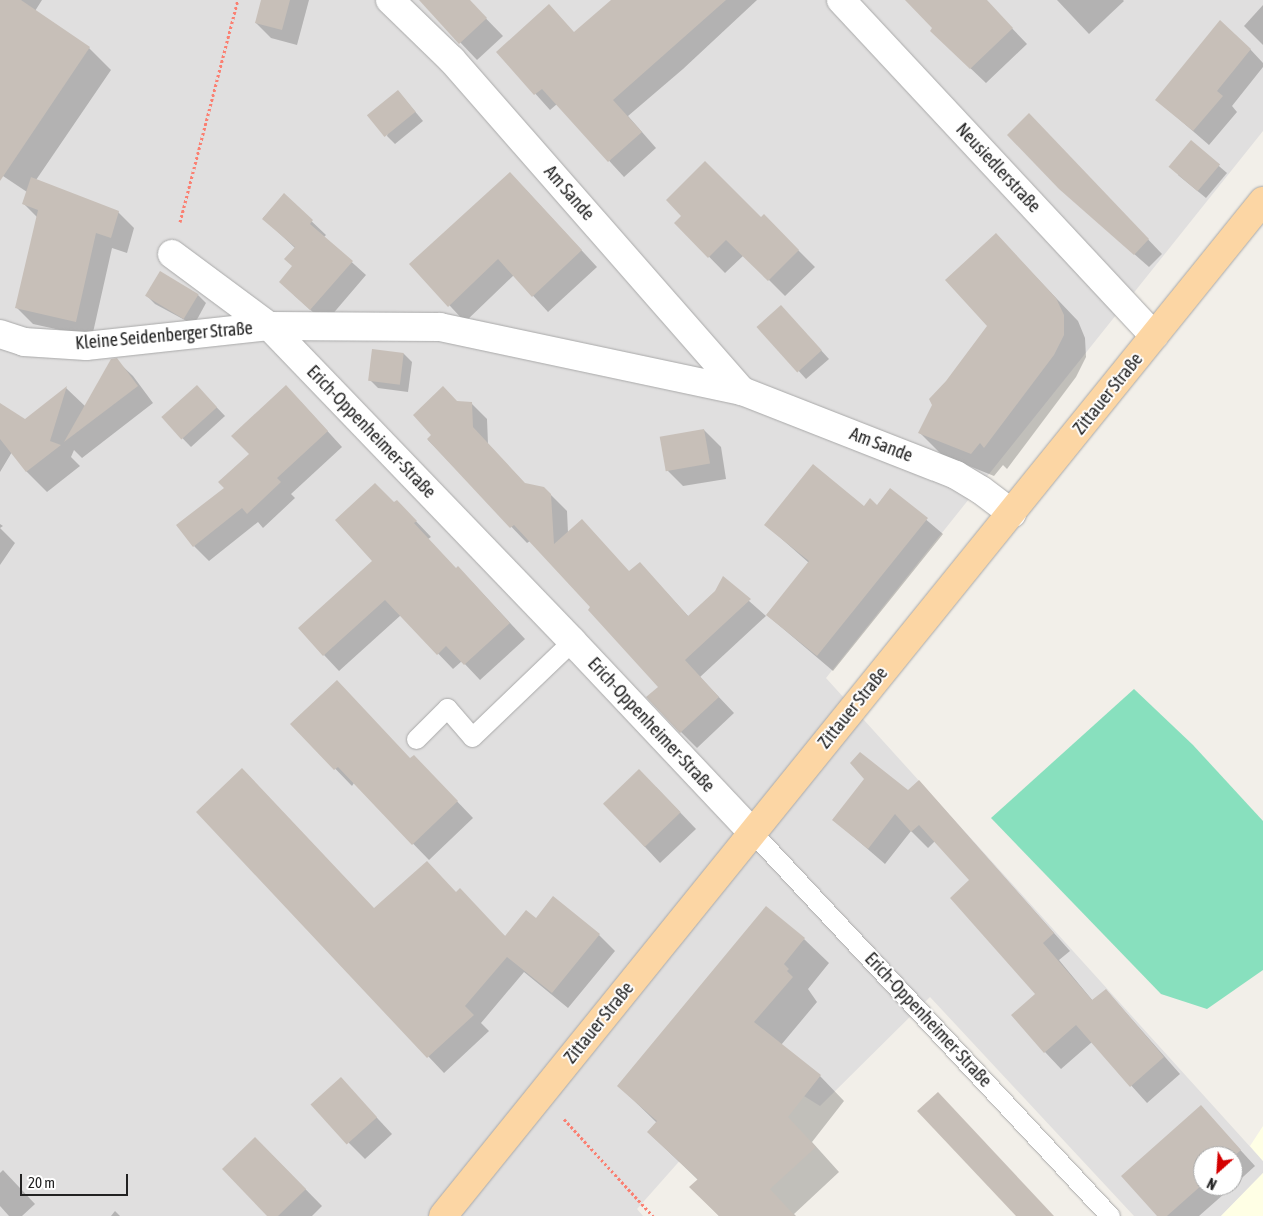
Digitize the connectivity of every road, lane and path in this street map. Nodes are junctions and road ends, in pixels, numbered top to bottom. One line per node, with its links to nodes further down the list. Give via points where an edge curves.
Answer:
1 (238, 0): 5 (path)
2 (390, 0): 9 (street, Am Sande, via 452,60)
3 (841, 0): 8 (street, Neusiedlerstraße)
4 (1263, 201): 8 (main road, Zittauer Straße)
5 (172, 254): 6 (street, Erich-Oppenheimer-Straße)
6 (268, 326): 7 (street, Kleine Seidenberger Straße, via 86,346 24,342); 9 (street, Am Sande, via 440,327); 11 (street, Erich-Oppenheimer-Straße)
7 (0, 334)
8 (1154, 336): 10 (main road, Zittauer Straße)
9 (742, 391): 10 (street, Am Sande, via 956,475 982,490)
10 (1012, 514): 13 (main road, Zittauer Straße)
11 (572, 641): 12 (lane, via 472,737 447,708); 13 (street, Erich-Oppenheimer-Straße)
12 (416, 739)
13 (752, 832): 14 (main road, Zittauer Straße); 17 (lane, Erich-Oppenheimer-Straße)
14 (541, 1095): 15 (main road, Zittauer Straße); 16 (path)
15 (443, 1216)
16 (653, 1216)
17 (1110, 1216)

